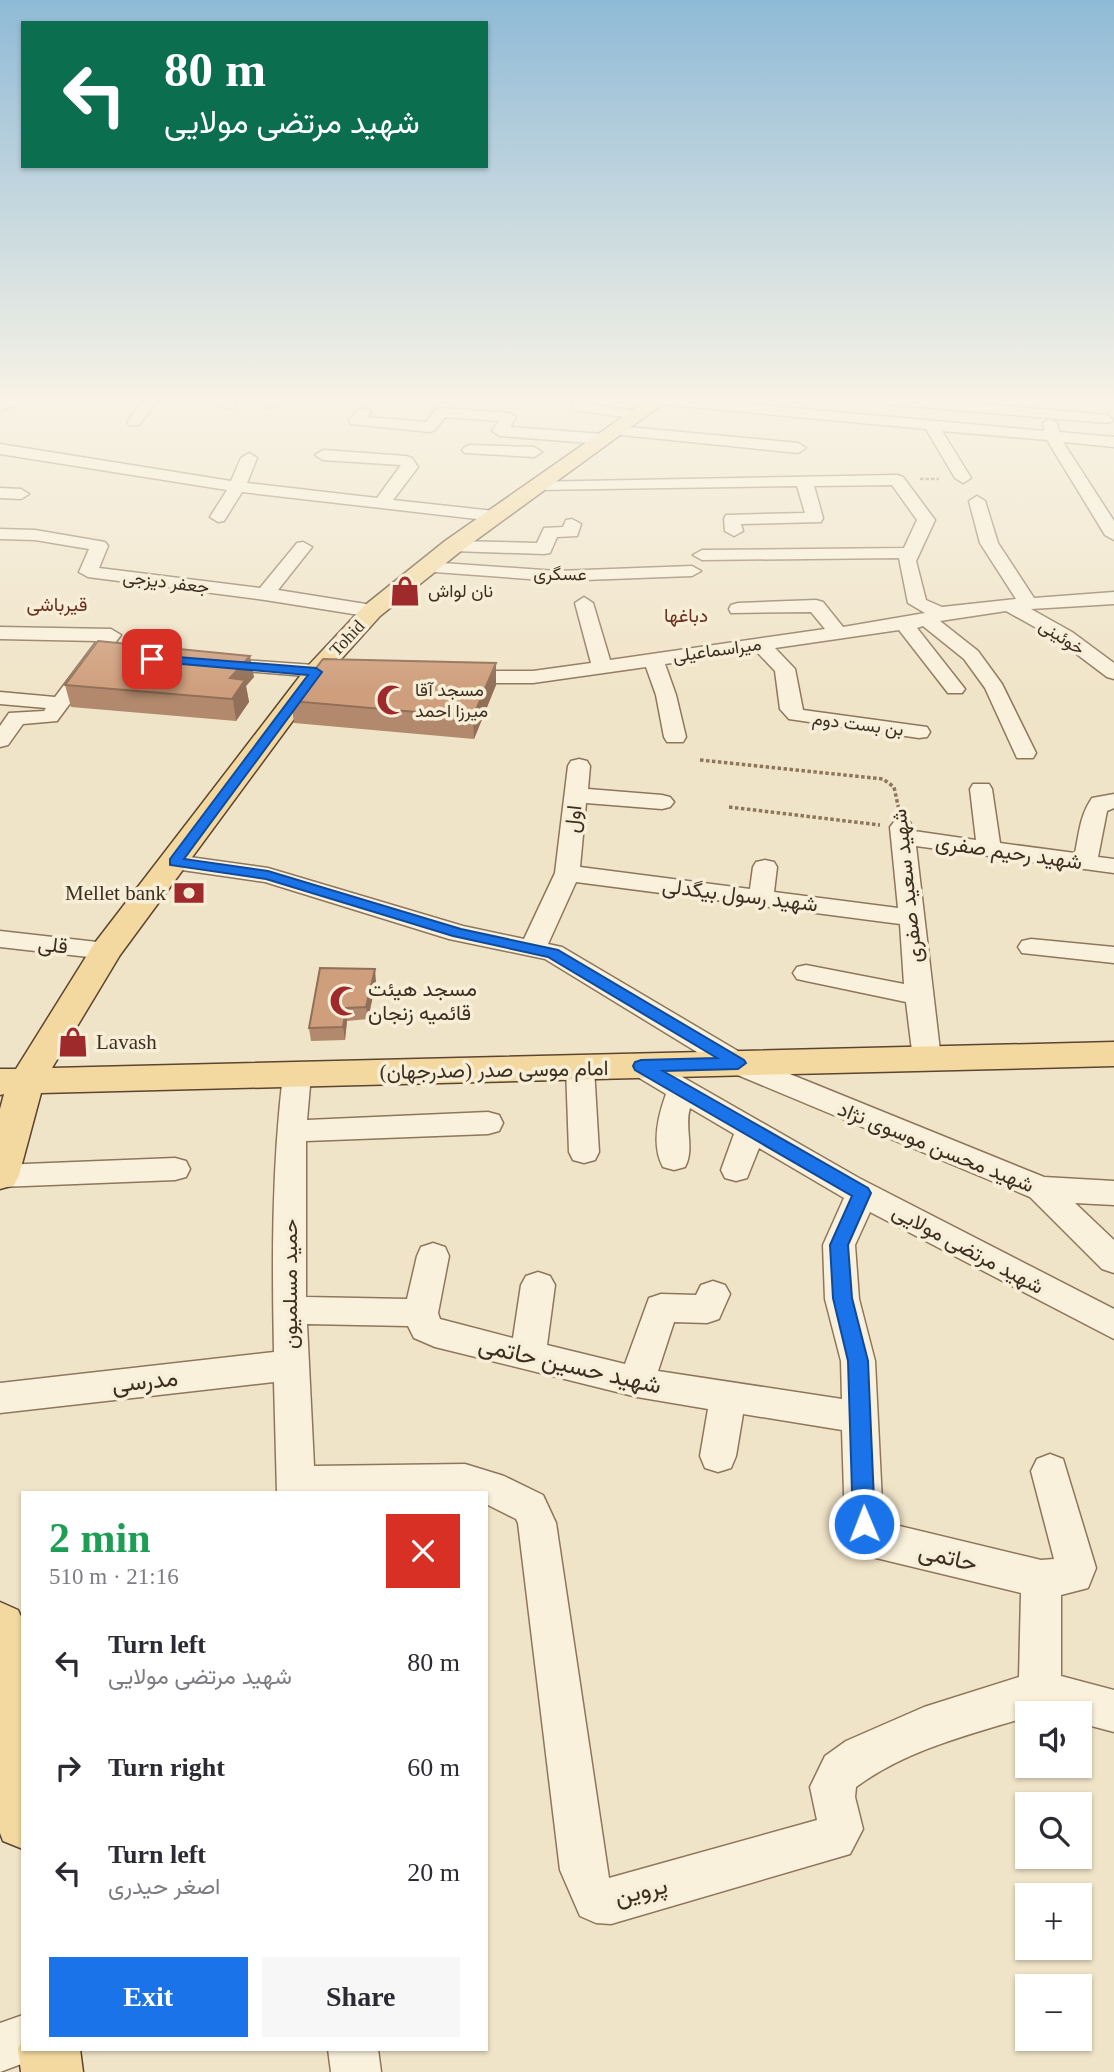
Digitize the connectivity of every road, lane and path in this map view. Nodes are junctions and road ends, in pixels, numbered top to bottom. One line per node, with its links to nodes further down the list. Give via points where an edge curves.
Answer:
1 (231, 497): 11 (street)
2 (325, 497): 9 (street)
3 (387, 497): 9 (street)
4 (519, 497): 10 (main road, Tohid)
5 (809, 497): 13 (street, via 815,518 732,519)
6 (909, 497): 18 (street, via 926,520)
7 (1091, 497): 15 (street)
8 (977, 501): 27 (street, via 989,543)
9 (382, 503): 10 (street)
10 (494, 516): 16 (main road, Tohid)
11 (218, 517)
12 (572, 524): 16 (street, via 571,532 550,532 544,549)
13 (734, 531)
14 (0, 534): 23 (street, جعفر دیزجی, via 99,546 88,572)
15 (1114, 535)
16 (453, 546): 21 (main road, Tohid)
17 (303, 547): 24 (street)
18 (913, 553): 19 (street); 30 (street, via 907,561 917,603)
19 (702, 555)
20 (173, 562): 23 (street)
21 (427, 567): 22 (street, عسگری, via 557,576); 29 (main road, Tohid)
22 (692, 571)
23 (156, 580): 24 (street, جعفر دیزجی)
24 (265, 594): 29 (street, جعفر دیزجی)
25 (584, 603): 39 (street)
26 (1109, 603): 27 (street, میراسماعیلی)
27 (1018, 604): 30 (street, میراسماعیلی); 42 (street, خوئینی)
28 (738, 609): 32 (street, via 816,606)
29 (372, 611): 40 (main road, Tohid)
30 (934, 617): 31 (street, میراسماعیلی); 50 (street, via 995,688)
31 (904, 624): 32 (street, میراسماعیلی); 44 (street)
32 (837, 632): 34 (street, میراسماعیلی)
33 (0, 633): 35 (street, via 111,635)
34 (760, 644): 37 (street, میراسماعیلی); 47 (street, بن بست دوم, via 785,669 796,715)
35 (97, 654): 36 (street); 46 (street)
36 (125, 656)
37 (653, 659): 39 (street, میراسماعیلی); 48 (street)
38 (193, 662): 40 (street)
39 (602, 667): 43 (street, میراسماعیلی, via 533,677)
40 (316, 672): 41 (street); 60 (main road, Tohid)
41 (356, 673)
42 (1114, 673)
43 (447, 676)
44 (955, 689)
45 (0, 698): 46 (street)
46 (61, 703): 49 (street, via 50,717 17,718)
47 (919, 732)
48 (675, 737)
49 (0, 740)
50 (1025, 754)
51 (700, 760): 58 (path, شهید سعید صفری, via 892,782)
52 (579, 766): 54 (street, اول)
53 (981, 789): 59 (street)
54 (576, 795): 56 (street); 64 (street, اول)
55 (1114, 800): 61 (street, via 1100,803 1095,811)
56 (662, 802)
57 (729, 807): 58 (path)
58 (903, 832): 59 (street, شهید رحیم صفری); 66 (street, شهید سعید صفری)
59 (989, 849): 61 (street, شهید رحیم صفری)
60 (175, 862): 69 (street, شهید محسن موسوی نژاد, via 268,876 458,933); 70 (main road, Tohid)
61 (1085, 862): 62 (street, شهید رحیم صفری)
62 (1114, 866)
63 (765, 867): 65 (street)
64 (567, 873): 65 (street, شهید رسول بیگدلی); 69 (street, اول)
65 (761, 898): 66 (street, شهید رسول بیگدلی)
66 (912, 918): 73 (street, شهید سعید صفری)
67 (0, 939): 70 (street, قلی)
68 (1031, 947): 71 (street)
69 (532, 948): 76 (street, شهید محسن موسوی نژاد, via 553,953)
70 (107, 951): 80 (main road, Tohid)
71 (1114, 955)
72 (806, 973): 73 (street)
73 (917, 995): 75 (street, شهید سعید صفری)
74 (1114, 1054): 75 (main road, (صدرجهان) امام موسی صدر)
75 (927, 1059): 76 (main road, (صدرجهان) امام موسی صدر)
76 (738, 1063): 77 (main road, (صدرجهان) امام موسی صدر); 90 (street, شهید محسن موسوی نژاد)
77 (641, 1066): 78 (main road, (صدرجهان) امام موسی صدر); 81 (street, شهید مرتضی مولایی)
78 (580, 1068): 79 (main road, (صدرجهان) امام موسی صدر); 85 (street)
79 (297, 1075): 80 (main road, (صدرجهان) امام موسی صدر); 84 (street, حمید مسلمیون)
80 (13, 1082): 89 (main road, Tohid)
81 (682, 1090): 83 (street, شهید مرتضی مولایی); 86 (street, via 672,1118)
82 (488, 1123): 84 (street)
83 (751, 1130): 88 (street); 91 (street, شهید مرتضی مولایی)
84 (291, 1131): 97 (street, حمید مسلمیون)
85 (584, 1152)
86 (674, 1159)
87 (175, 1169): 89 (street)
88 (736, 1170)
89 (0, 1175)
90 (1041, 1189): 92 (street); 94 (street, شهید محسن موسوی نژاد)
91 (862, 1193): 99 (street, شهید مرتضی مولایی); 105 (street, حاتمی, via 839,1245 842,1298 858,1361)
92 (1114, 1193)
93 (433, 1256): 98 (street)
94 (1114, 1260)
95 (538, 1285): 100 (street)
96 (713, 1294): 102 (street, via 707,1309 661,1308)
97 (289, 1310): 98 (street); 101 (street, حمید مسلمیون)
98 (421, 1313): 100 (street, شهید حسین حاتمی, via 426,1328 435,1333)
99 (1114, 1325)
100 (528, 1354): 102 (street, شهید حسین حاتمی)
101 (291, 1365): 104 (street, مدرسی); 108 (street, حمید مسلمیون)
102 (638, 1382): 103 (street, شهید حسین حاتمی)
103 (728, 1396): 105 (street, شهید حسین حاتمی, via 814,1407); 106 (street)
104 (0, 1398)
105 (861, 1419): 109 (street, حاتمی, via 868,1534 876,1540)
106 (718, 1456)
107 (1050, 1471): 109 (street, via 1076,1568 1068,1578)
108 (295, 1488): 111 (street, پروین, via 465,1481 530,1507 537,1523 583,1870 596,1900 611,1901 834,1838 841,1829 832,1787 835,1777 862,1754 908,1734)
109 (1041, 1579): 111 (street)
110 (0, 1627): 113 (main road)
111 (1040, 1692): 112 (street)
112 (1114, 1711)
113 (21, 1804)
114 (21, 2041): 115 (street)
115 (0, 2048)
116 (49, 2051): 118 (main road)
117 (353, 2051): 119 (street)
118 (52, 2072)
119 (356, 2072)

